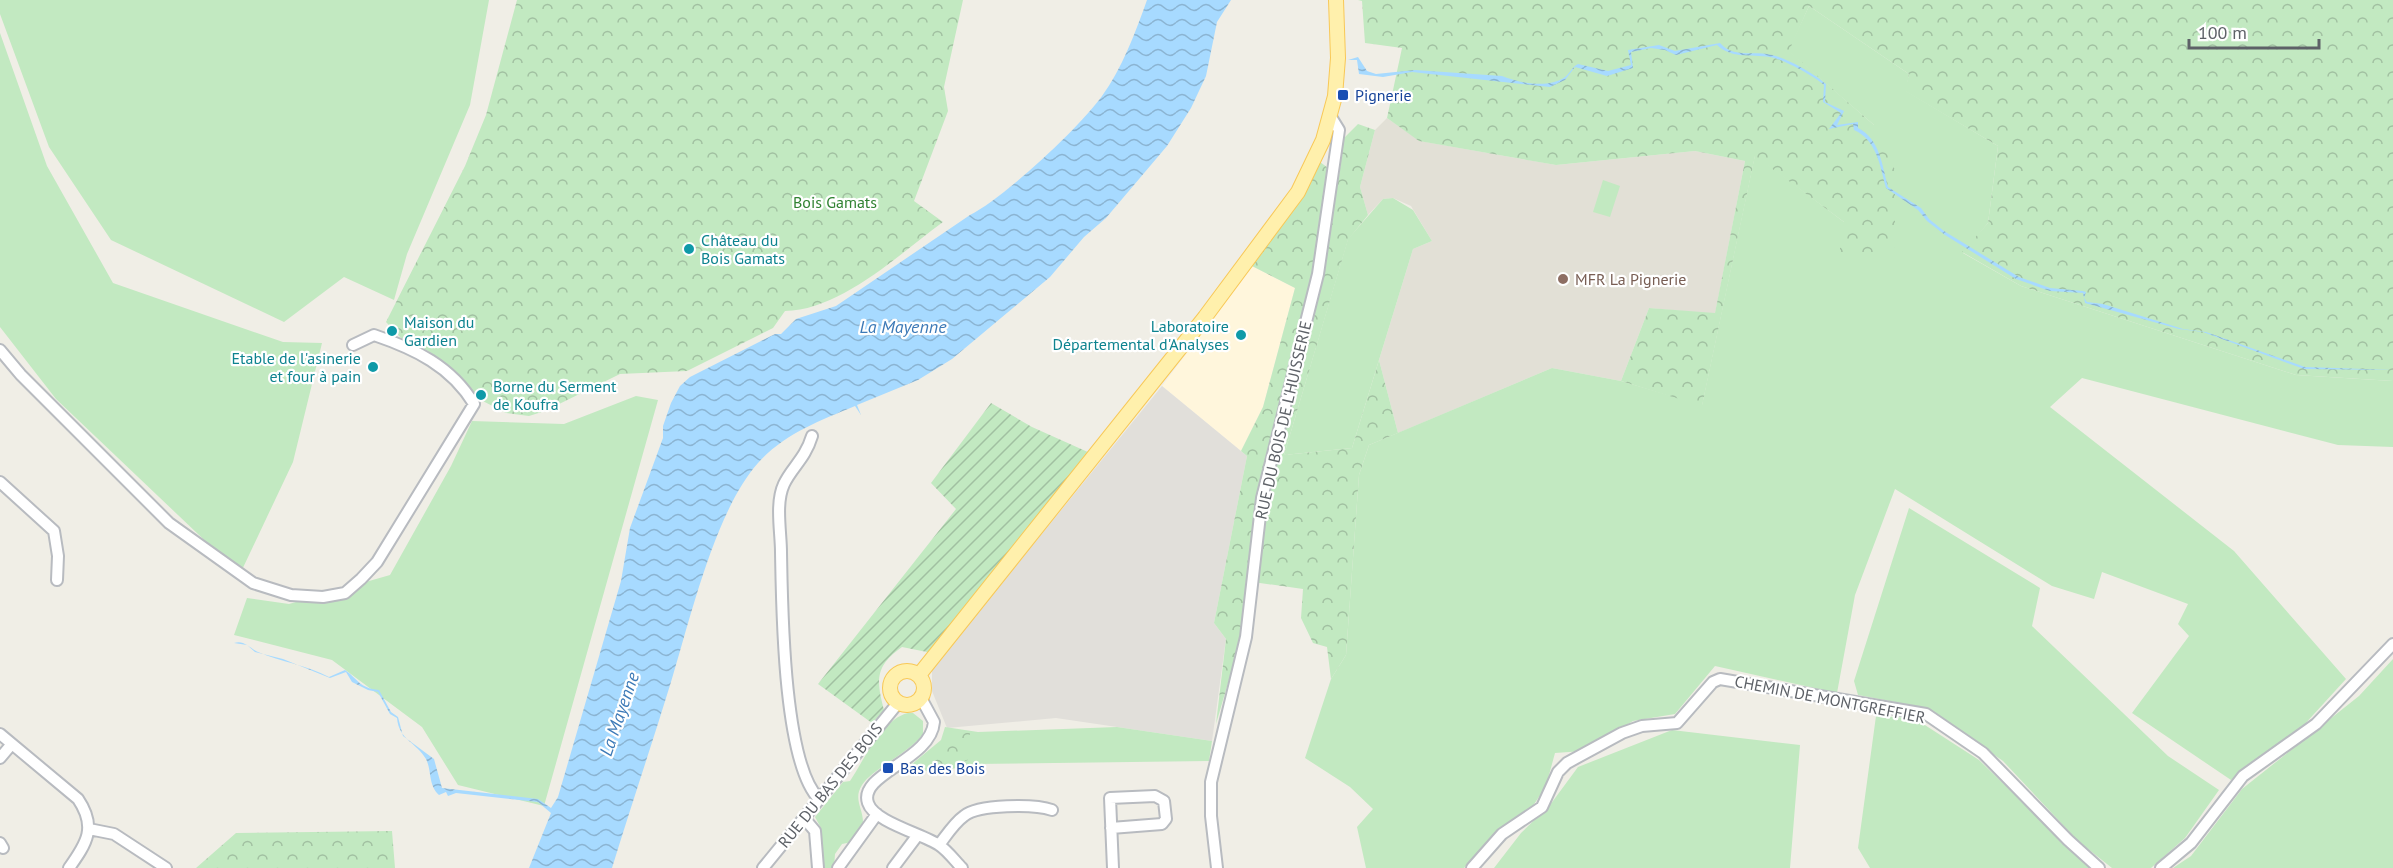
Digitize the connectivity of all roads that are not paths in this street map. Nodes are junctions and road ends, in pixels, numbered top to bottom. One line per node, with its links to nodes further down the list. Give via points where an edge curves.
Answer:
1 (1336, 0): 2 (main road, via 1337,78)
2 (1330, 117): 9 (main road, via 1311,168 1282,216); 31 (street, RUE DU BOIS DE L'HUISSERIE, via 1339,130 1318,274 1262,498 1246,637 1211,782 1210,816)
3 (353, 345): 4 (street, via 374,335 407,346 441,365 474,404 377,562 345,593 322,597 291,595 253,583 169,524)
4 (0, 350)
5 (812, 436): 15 (street, via 800,464 784,484 780,505 789,702 794,737 808,782)
6 (0, 482): 7 (street, via 54,531)
7 (57, 580)
8 (2393, 644): 34 (street, via 2316,724 2243,776 2191,843)
9 (919, 675): 10 (main road, via 924,684); 11 (main road, via 903,671 894,677 891,694)
10 (921, 698): 11 (main road, via 913,705); 17 (street, via 934,722 931,738 872,784 867,802)
11 (898, 703): 15 (street, RUE DU BAS DES BOIS)
12 (0, 734): 13 (street)
13 (11, 745): 14 (street); 20 (street, via 78,799 87,812)
14 (0, 758)
15 (819, 799): 18 (street, RUE DU BAS DES BOIS)
16 (1052, 810): 22 (street, via 1040,805 976,810 964,815)
17 (877, 814): 21 (street); 27 (street)
18 (804, 818): 25 (street, RUE DU BAS DES BOIS); 26 (street, via 815,831)
19 (1111, 828): 19 (street, via 1110,798 1155,796 1164,801 1166,819 1162,824); 30 (street)
20 (89, 829): 23 (street, via 83,848); 24 (street, via 114,834)
21 (917, 836): 22 (street); 28 (street)
22 (939, 845): 29 (street)
23 (69, 868)
24 (166, 868)
25 (763, 868)
26 (818, 868)
27 (838, 868)
28 (893, 868)
29 (962, 868)
30 (1113, 868)
31 (1217, 868)
32 (1472, 868): 33 (street, CHEMIN DE MONTGREFFIER, via 1502,834 1542,807 1558,772 1567,764 1632,729 1677,723 1720,678 1926,714 1983,753)
33 (2100, 868)
34 (2162, 868)

